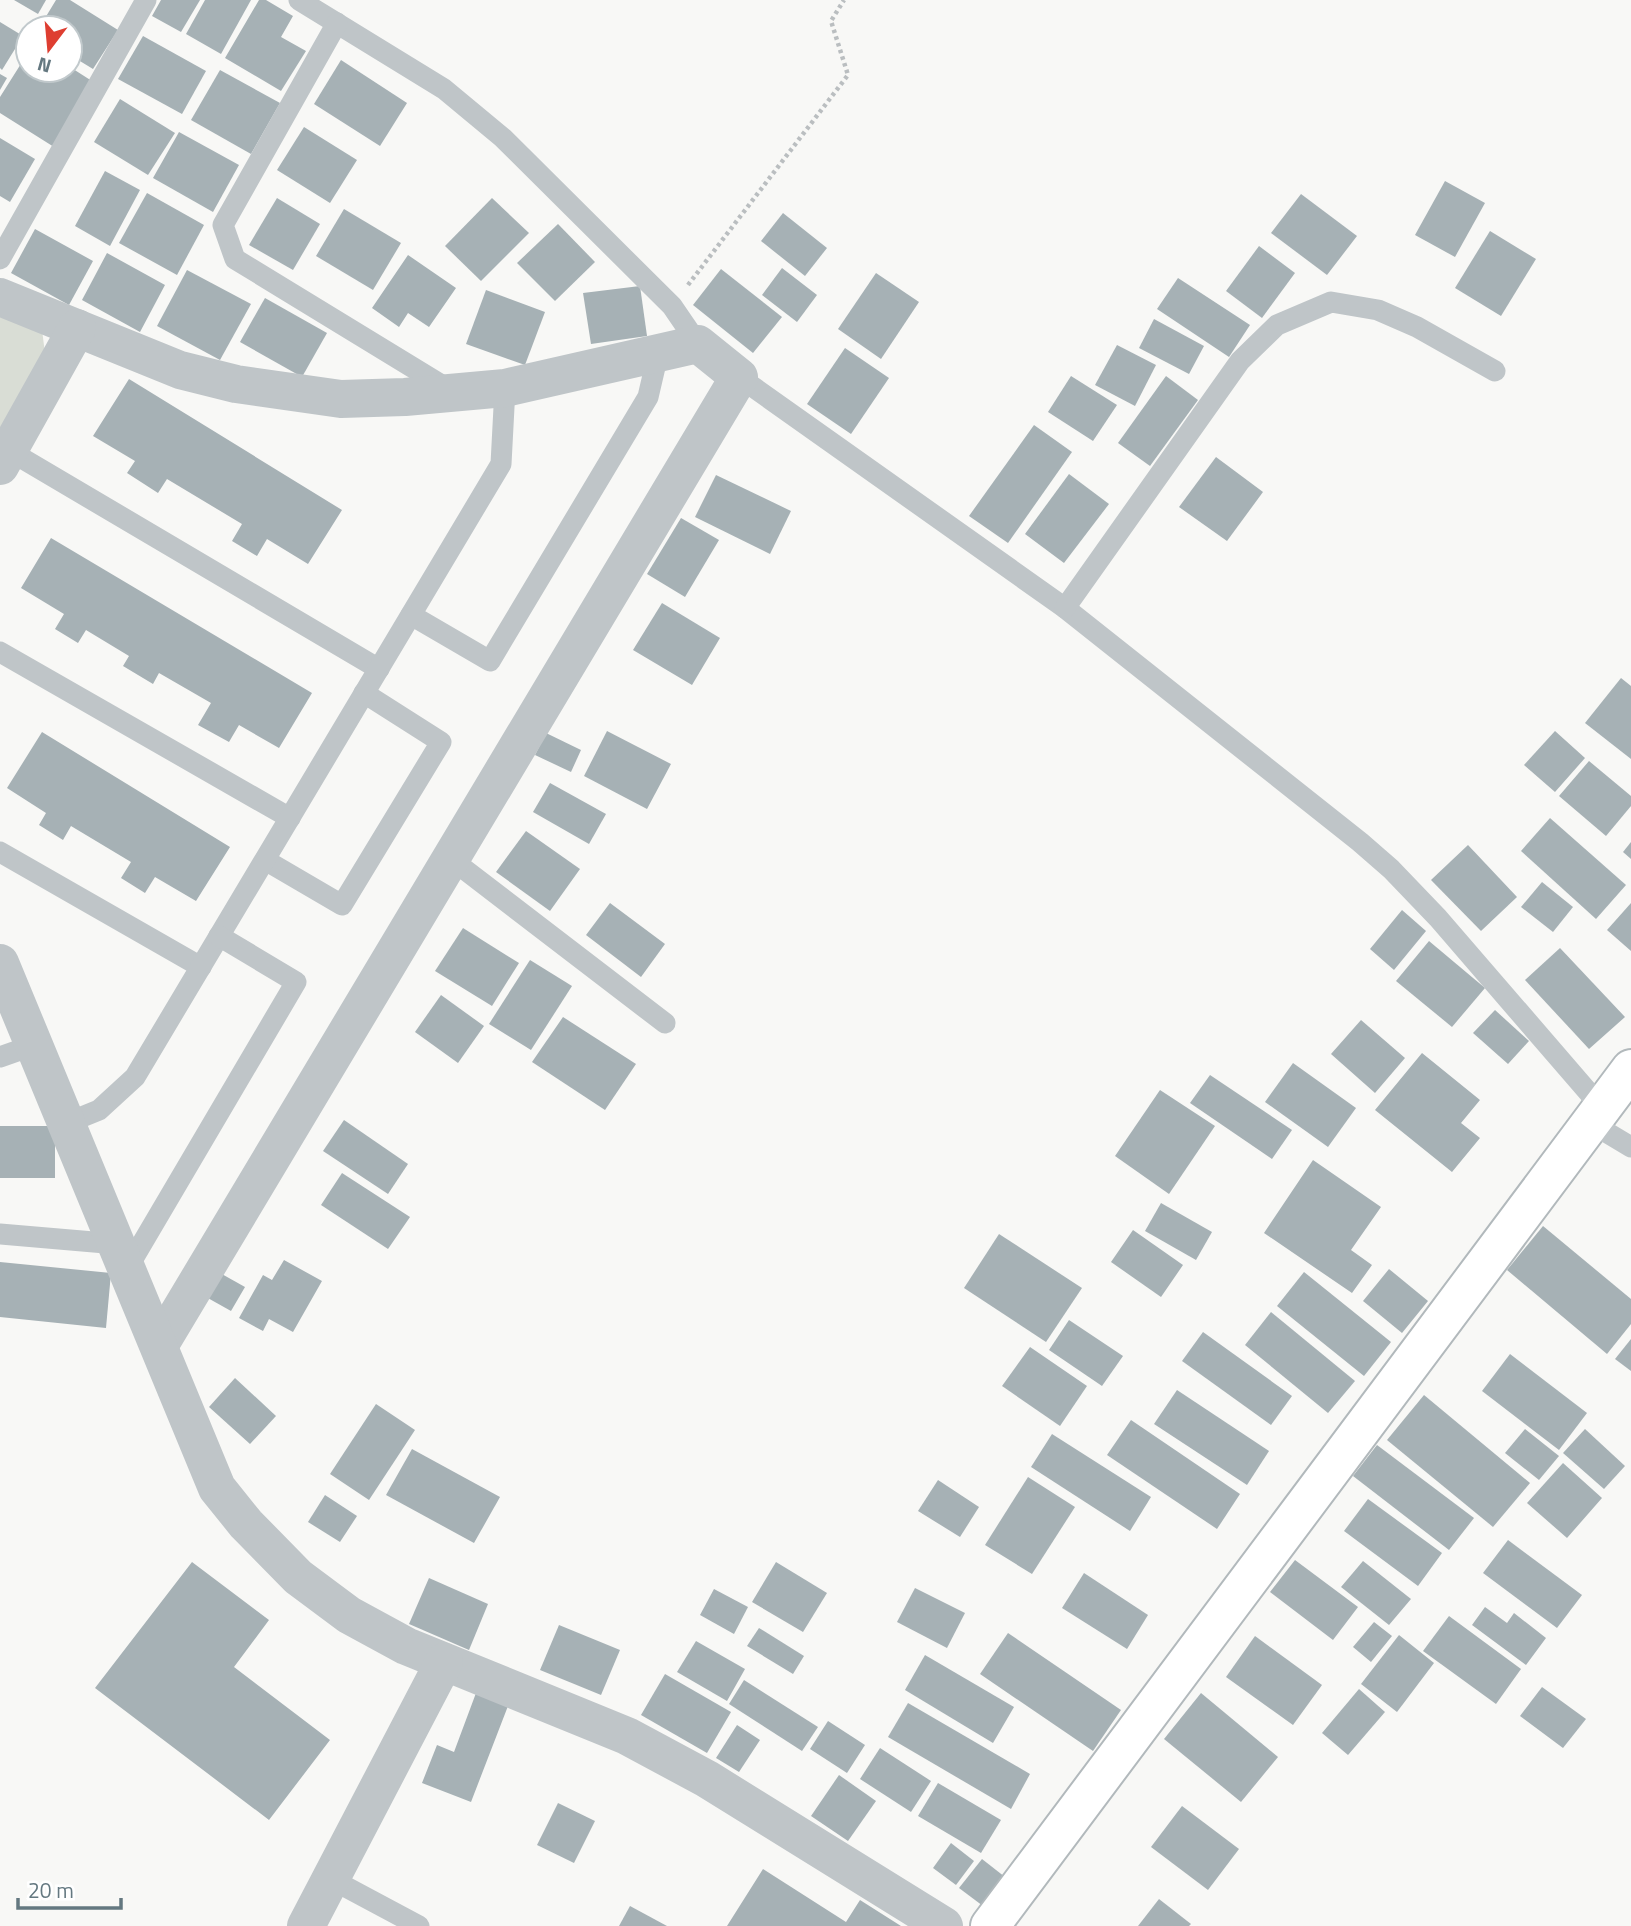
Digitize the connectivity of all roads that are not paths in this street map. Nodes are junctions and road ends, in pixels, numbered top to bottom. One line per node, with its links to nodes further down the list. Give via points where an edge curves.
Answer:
1 (146, 0): 4 (lane)
2 (299, 0): 3 (lane)
3 (337, 23): 7 (lane, via 444,89 503,138 672,306); 12 (lane, via 223,225 235,259)
4 (0, 258)
5 (0, 297): 6 (street)
6 (77, 328): 12 (street, via 180,370 236,384 341,399); 13 (street)
7 (698, 344): 8 (street); 10 (street)
8 (658, 354): 11 (street); 15 (lane, via 648,397 490,661)
9 (1495, 371): 14 (lane, via 1378,310 1331,302 1278,325 1240,361)
10 (739, 377): 14 (lane); 21 (street)
11 (505, 388): 12 (street); 15 (lane, via 501,464)
12 (453, 392)
13 (4, 458): 17 (lane)
14 (1065, 608): 29 (lane, via 1391,869 1438,918)
15 (411, 615): 17 (lane)
16 (0, 652): 19 (lane)
17 (379, 669): 18 (lane)
18 (364, 693): 19 (lane); 22 (lane, via 441,742 342,905)
19 (290, 818): 22 (lane)
20 (0, 852): 25 (lane)
21 (451, 859): 26 (lane); 34 (street)
22 (265, 860): 23 (lane)
23 (219, 936): 25 (lane); 33 (lane, via 296,982)
24 (0, 963): 27 (street)
25 (201, 967): 30 (lane, via 135,1077 99,1110)
26 (665, 1023)
27 (17, 1051): 30 (street)
28 (1631, 1069): 29 (street)
29 (1596, 1115): 31 (lane); 40 (street)
30 (67, 1123): 33 (street)
31 (1631, 1147)
32 (0, 1234): 33 (lane)
33 (122, 1257): 34 (street)
34 (159, 1346): 35 (street, via 217,1488 246,1524 298,1577 349,1615)
35 (444, 1662): 36 (street); 39 (street, via 638,1742 707,1779)
36 (331, 1879): 37 (street); 38 (lane)
37 (306, 1926)
38 (419, 1926)
39 (944, 1926)
40 (990, 1926)

